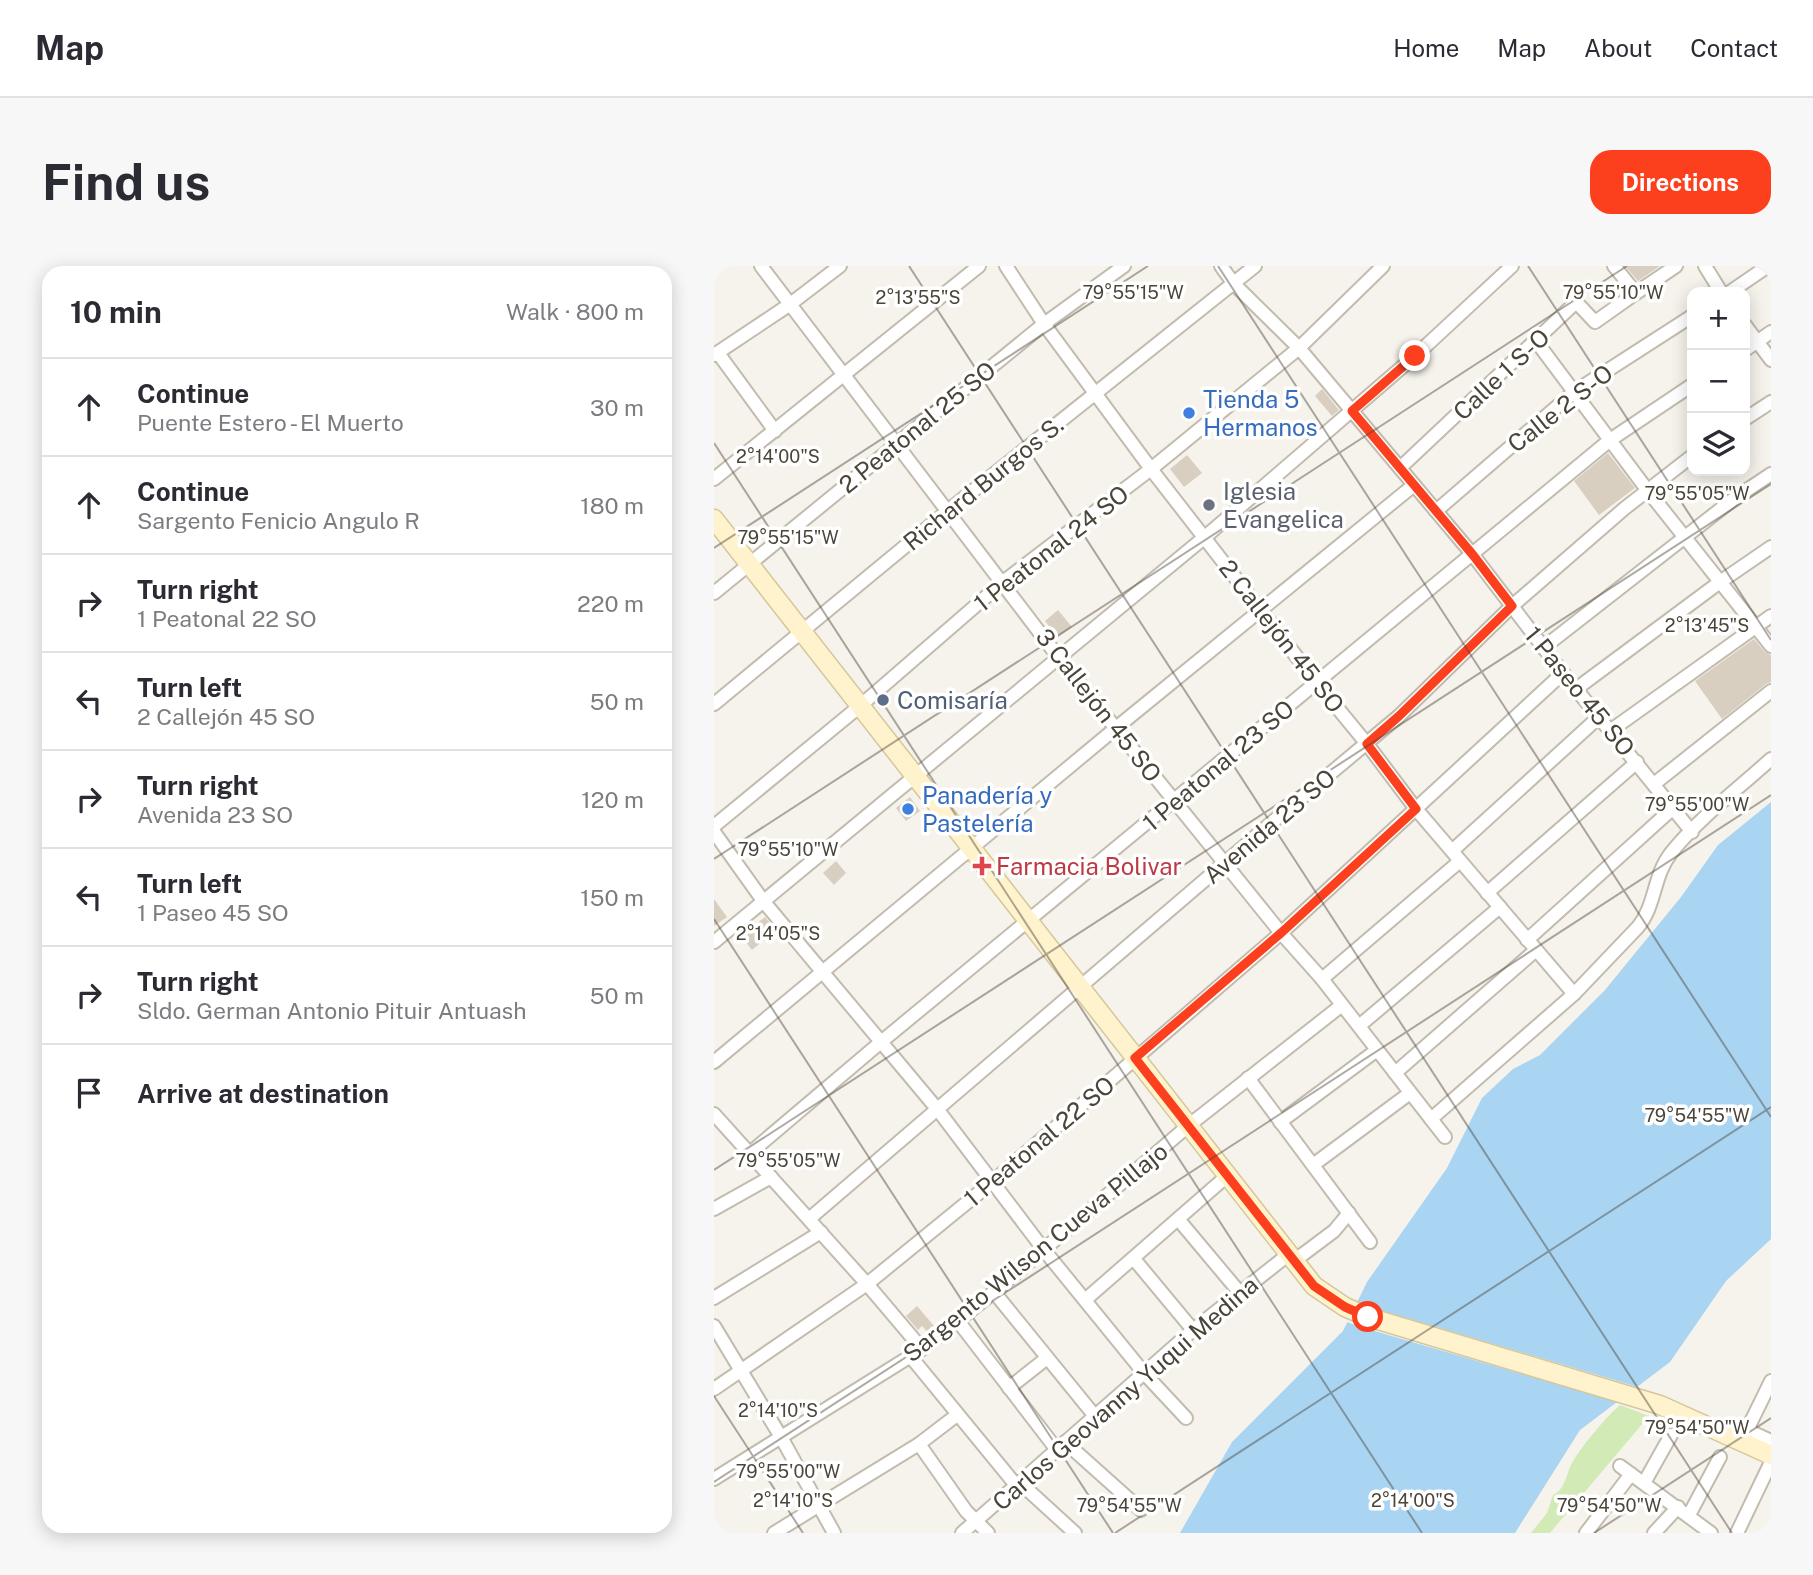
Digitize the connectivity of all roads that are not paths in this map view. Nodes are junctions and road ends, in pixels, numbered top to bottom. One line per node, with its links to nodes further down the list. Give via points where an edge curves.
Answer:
1 (761, 266): 18 (street, 3 Callejón 45 SO)
2 (841, 266): 18 (street)
3 (979, 266): 29 (street)
4 (1006, 266): 20 (street, 2 Callejón 45 SO)
5 (1124, 266): 20 (street, 2 Peatonal 25 SO)
6 (1221, 266): 14 (street, 1 Paseo 45 SO)
7 (1255, 266): 14 (street, Richard Burgos S.)
8 (1383, 266): 26 (street, 1 Peatonal 24 SO)
9 (1512, 266): 34 (street)
10 (1614, 266): 17 (street)
11 (1676, 266): 17 (street)
12 (1705, 266): 15 (street)
13 (1768, 266): 16 (street)
14 (1234, 284): 26 (street, 1 Paseo 45 SO); 31 (street, Richard Burgos S.)
15 (1718, 287)
16 (1737, 287)
17 (1636, 293): 23 (street, Calle 1 S-O, via 1595,322 1575,304)
18 (789, 305): 27 (street); 29 (street, 3 Callejón 45 SO)
19 (1687, 319): 32 (street, Calle 2 S-O)
20 (1044, 324): 31 (street, 2 Callejón 45 SO); 38 (street, 2 Peatonal 25 SO)
21 (1771, 332): 24 (street)
22 (1750, 333): 24 (street)
23 (1536, 341): 32 (street); 40 (street, Calle 1 S-O)
24 (1756, 342): 25 (street); 28 (street)
25 (1750, 346)
26 (1299, 348): 34 (street, 1 Paseo 45 SO); 41 (street, 1 Peatonal 24 SO)
27 (716, 354): 36 (street)
28 (1771, 360)
29 (845, 374): 36 (street); 38 (street, 3 Callejón 45 SO)
30 (1687, 388): 37 (street, 1 Peatonal 23 SO)
31 (1095, 392): 41 (street, 2 Callejón 45 SO); 46 (street, Richard Burgos S.)
32 (1574, 392): 37 (street); 47 (street, Calle 2 S-O)
33 (1771, 402): 35 (street)
34 (1352, 411): 40 (street, 1 Paseo 45 SO); 49 (street)
35 (1750, 416)
36 (775, 431): 43 (street)
37 (1610, 440): 45 (street); 52 (street, 1 Peatonal 23 SO)
38 (898, 444): 46 (street, 3 Callejón 45 SO); 53 (street, 2 Peatonal 25 SO)
39 (1687, 460): 45 (street, Avenida 23 SO)
40 (1400, 468): 44 (street, 1 Paseo 45 SO)
41 (1151, 469): 49 (street, 2 Callejón 45 SO); 54 (street, 1 Peatonal 24 SO)
42 (1771, 474): 50 (street)
43 (714, 479)
44 (1414, 485): 47 (street, 1 Paseo 45 SO); 58 (street)
45 (1648, 491): 50 (street); 57 (street, Avenida 23 SO)
46 (949, 510): 54 (street, 3 Callejón 45 SO); 61 (street, Richard Burgos S.)
47 (1436, 511): 52 (street, 1 Paseo 45 SO)
48 (714, 519): 53 (street)
49 (1205, 537): 58 (street, 2 Callejón 45 SO); 64 (street)
50 (1684, 537): 55 (street); 63 (street)
51 (1771, 547): 55 (street)
52 (1473, 555): 57 (street, 1 Paseo 45 SO); 66 (street, 1 Peatonal 23 SO)
53 (749, 564): 56 (street, 2 Peatonal 25 SO); 61 (street)
54 (1003, 582): 64 (street, 3 Callejón 45 SO); 70 (street, 1 Peatonal 24 SO)
55 (1720, 582): 60 (street); 67 (street)
56 (714, 593)
57 (1512, 606): 63 (street, 1 Paseo 45 SO); 74 (street, Avenida 23 SO)
58 (1260, 609): 66 (street, 2 Callejón 45 SO); 72 (street)
59 (1771, 616): 60 (street)
60 (1756, 626): 62 (street); 73 (street)
61 (802, 631): 69 (street, Richard Burgos S.); 70 (street)
62 (1771, 646)
63 (1543, 648): 65 (street, 1 Paseo 45 SO)
64 (1059, 658): 72 (street, 3 Callejón 45 SO); 77 (street)
65 (1563, 673): 67 (street, 1 Paseo 45 SO); 80 (street, 1 Peatonal 22 SO)
66 (1317, 683): 74 (street, 2 Callejón 45 SO); 79 (street, 1 Peatonal 23 SO)
67 (1576, 689): 71 (street, 1 Paseo 45 SO)
68 (1771, 691): 78 (street)
69 (714, 704)
70 (860, 706): 77 (street); 82 (street, 1 Peatonal 24 SO)
71 (1599, 717): 73 (street, 1 Paseo 45 SO); 86 (street)
72 (1116, 728): 79 (street, 3 Callejón 45 SO); 85 (street)
73 (1610, 731): 76 (street, 1 Paseo 45 SO)
74 (1367, 744): 80 (street, 2 Callejón 45 SO); 87 (street, Avenida 23 SO)
75 (1771, 760): 84 (street)
76 (1637, 762): 78 (street, 1 Paseo 45 SO); 88 (street)
77 (915, 775): 85 (street); 89 (street)
78 (1654, 784): 81 (street, 1 Paseo 45 SO)
79 (1175, 801): 87 (street, 3 Callejón 45 SO); 91 (street, 1 Peatonal 23 SO)
80 (1416, 809): 86 (street, 2 Callejón 45 SO); 92 (street, 1 Peatonal 22 SO)
81 (1672, 809): 84 (street, 1 Paseo 45 SO); 93 (street)
82 (714, 826)
83 (714, 832): 89 (street)
84 (1692, 832): 99 (street, via 1662,868 1647,915)
85 (972, 849): 91 (street); 96 (street)
86 (1456, 856): 88 (street, 2 Callejón 45 SO); 97 (street)
87 (1225, 864): 92 (street, 3 Callejón 45 SO); 98 (street, Avenida 23 SO)
88 (1488, 893): 90 (street, 2 Callejón 45 SO)
89 (764, 902): 94 (street); 96 (street)
90 (1500, 907): 93 (street, 2 Callejón 45 SO); 101 (street)
91 (1029, 922): 98 (street); 102 (street, 1 Peatonal 23 SO)
92 (1281, 933): 97 (street, 3 Callejón 45 SO); 104 (street, 1 Peatonal 22 SO)
93 (1527, 940): 95 (street, 2 Callejón 45 SO)
94 (714, 942)
95 (1536, 950): 99 (street, 2 Callejón 45 SO); 106 (street)
96 (824, 973): 102 (street); 105 (street)
97 (1322, 979): 100 (street, 3 Callejón 45 SO)
98 (1081, 988): 104 (street); 109 (street, Avenida 23 SO)
99 (1573, 994): 111 (street)
100 (1342, 1005): 101 (street, 3 Callejón 45 SO); 107 (street, Sargento Wilson Cueva Pillajo)
101 (1359, 1026): 103 (street, 3 Callejón 45 SO)
102 (881, 1042): 109 (street); 115 (street, 1 Peatonal 23 SO)
103 (1377, 1049): 106 (street, 3 Callejón 45 SO); 112 (street)
104 (1135, 1058): 113 (street); 119 (street, 1 Peatonal 22 SO)
105 (714, 1062)
106 (1395, 1073): 108 (street, 3 Callejón 45 SO)
107 (1248, 1078): 112 (street); 113 (street, Sargento Wilson Cueva Pillajo)
108 (1410, 1093): 111 (street, 3 Callejón 45 SO); 116 (street)
109 (938, 1111): 119 (street); 122 (street, Avenida 23 SO)
110 (714, 1114): 115 (street)
111 (1431, 1119): 114 (street, 3 Callejón 45 SO)
112 (1280, 1122): 116 (street)
113 (1188, 1126): 117 (street); 126 (street, Sargento Wilson Cueva Pillajo)
114 (1445, 1137)
115 (750, 1153): 118 (street)
116 (1313, 1165): 121 (street)
117 (1227, 1176): 123 (street); 127 (street)
118 (771, 1177): 120 (street); 122 (street)
119 (991, 1183): 126 (street); 129 (street, 1 Peatonal 22 SO)
120 (714, 1209)
121 (1349, 1213): 125 (street); 127 (street, Carlos Geovanny Yuqui Medina, via 1335,1231)
122 (809, 1219): 124 (street)
123 (1178, 1219): 128 (street); 131 (street)
124 (821, 1232): 129 (street); 132 (street)
125 (1370, 1242)
126 (1044, 1250): 130 (street, Sargento Wilson Cueva Pillajo); 133 (street)
127 (1291, 1257): 131 (street, Carlos Geovanny Yuqui Medina); 151 (street, via 1314,1286 1368,1317 1660,1405)
128 (1134, 1259): 133 (street); 136 (street)
129 (867, 1284): 137 (street); 139 (street, 1 Peatonal 22 SO)
130 (994, 1292): 134 (street, Sargento Wilson Cueva Pillajo); 138 (street)
131 (1240, 1293): 136 (street, Carlos Geovanny Yuqui Medina)
132 (714, 1298)
133 (1085, 1300): 140 (street)
134 (958, 1321): 137 (street, Sargento Wilson Cueva Pillajo); 142 (street)
135 (714, 1326): 139 (street)
136 (1193, 1330): 140 (street, Carlos Geovanny Yuqui Medina)
137 (916, 1353): 144 (street); 148 (street, Sargento Wilson Cueva Pillajo)
138 (1047, 1357): 142 (street); 145 (street)
139 (742, 1371): 143 (street, 1 Peatonal 22 SO); 148 (street)
140 (1144, 1373): 145 (street, Carlos Geovanny Yuqui Medina); 146 (street)
141 (1771, 1381): 151 (street, via 1747,1430)
142 (1009, 1388): 150 (street)
143 (714, 1390)
144 (957, 1415): 149 (street); 155 (street)
145 (1094, 1416): 150 (street, Carlos Geovanny Yuqui Medina)
146 (1186, 1418)
147 (1671, 1435): 154 (street)
148 (781, 1437): 153 (street, Sargento Wilson Cueva Pillajo); 156 (street)
149 (919, 1444): 156 (street); 160 (street)
150 (1061, 1446): 155 (street, Carlos Geovanny Yuqui Medina); 158 (street)
151 (1769, 1452): 169 (street)
152 (1720, 1457): 159 (street)
153 (714, 1479)
154 (1644, 1483): 157 (street); 166 (street, via 1625,1470)
155 (1015, 1484): 160 (street, Carlos Geovanny Yuqui Medina); 165 (street)
156 (818, 1506): 161 (street); 162 (street)
157 (1678, 1507): 159 (street); 167 (street)
158 (1141, 1510)
159 (1689, 1515): 168 (street)
160 (977, 1521): 163 (street, Carlos Geovanny Yuqui Medina); 164 (street)
161 (774, 1533)
162 (834, 1533)
163 (962, 1533)
164 (988, 1533)
165 (1075, 1533)
166 (1586, 1533)
167 (1654, 1533)
168 (1711, 1533)
169 (1737, 1533)

